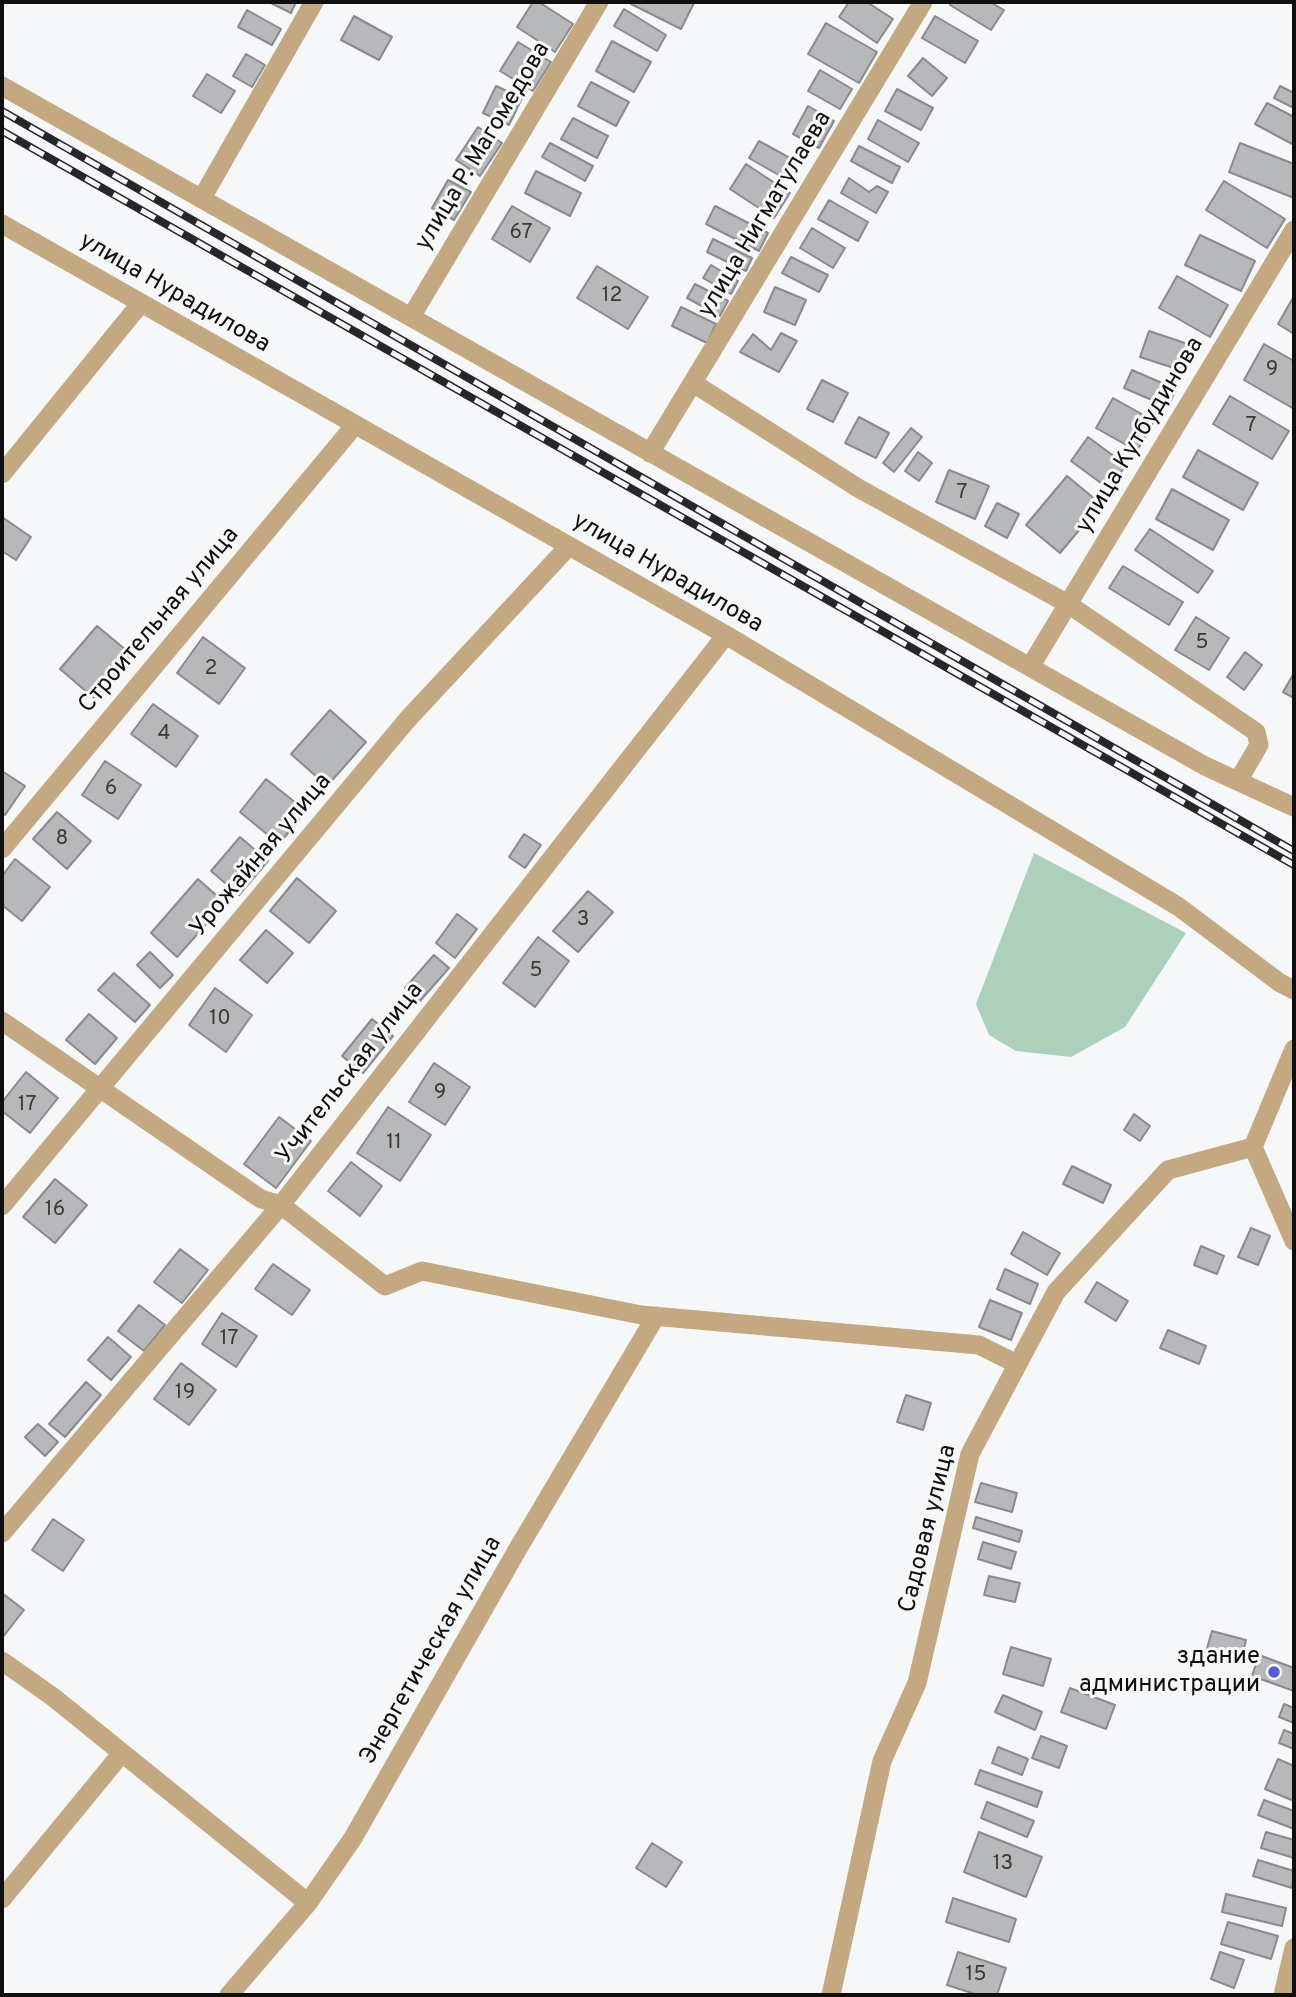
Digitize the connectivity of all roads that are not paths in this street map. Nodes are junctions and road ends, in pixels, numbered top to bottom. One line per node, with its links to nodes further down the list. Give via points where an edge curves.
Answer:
1 (314, 2): 5 (street)
2 (599, 2): 9 (street, улица Р. Магомедова)
3 (923, 2): 10 (street, улица Нигматулаева)
4 (2, 86): 5 (street)
5 (202, 198): 9 (street)
6 (2, 224): 8 (street, улица Нурадилова)
7 (1294, 230): 15 (street, улица Кутбудинова)
8 (141, 303): 11 (street, улица Нурадилова); 13 (street)
9 (411, 317): 12 (street)
10 (692, 383): 12 (street, улица Нигматулаева); 15 (street, via 858,488)
11 (355, 425): 14 (street, улица Нурадилова); 20 (street, Строительная улица)
12 (650, 453): 17 (street)
13 (2, 474)
14 (569, 546): 16 (street, улица Нурадилова); 24 (street, Урожайная улица, via 407,720)
15 (1068, 604): 17 (street, улица Кутбудинова); 18 (street, via 1256,732 1259,745)
16 (726, 635): 21 (street, улица Нурадилова, via 1179,907); 26 (street, Учительская улица)
17 (1030, 667): 18 (street)
18 (1238, 781): 19 (street)
19 (1294, 807)
20 (2, 849)
21 (1294, 990)
22 (2, 1021): 24 (street)
23 (1294, 1049): 25 (street)
24 (101, 1089): 26 (street, via 261,1199); 27 (street, Урожайная улица)
25 (1253, 1147): 28 (street); 30 (street, Садовая улица, via 1168,1170 1056,1292)
26 (281, 1205): 29 (street, via 384,1286 422,1271); 31 (street, Учительская улица)
27 (2, 1206)
28 (1294, 1241)
29 (656, 1317): 30 (street, via 979,1345); 35 (street, Энергетическая улица, via 353,1838)
30 (1017, 1364): 38 (street, Садовая улица, via 970,1454 917,1683 882,1760)
31 (2, 1533)
32 (2, 1661): 33 (street)
33 (122, 1753): 34 (street); 35 (street)
34 (2, 1899)
35 (308, 1903): 37 (street, Энергетическая улица)
36 (1294, 1948): 39 (street)
37 (229, 1995)
38 (831, 1995)
39 (1283, 1995)

